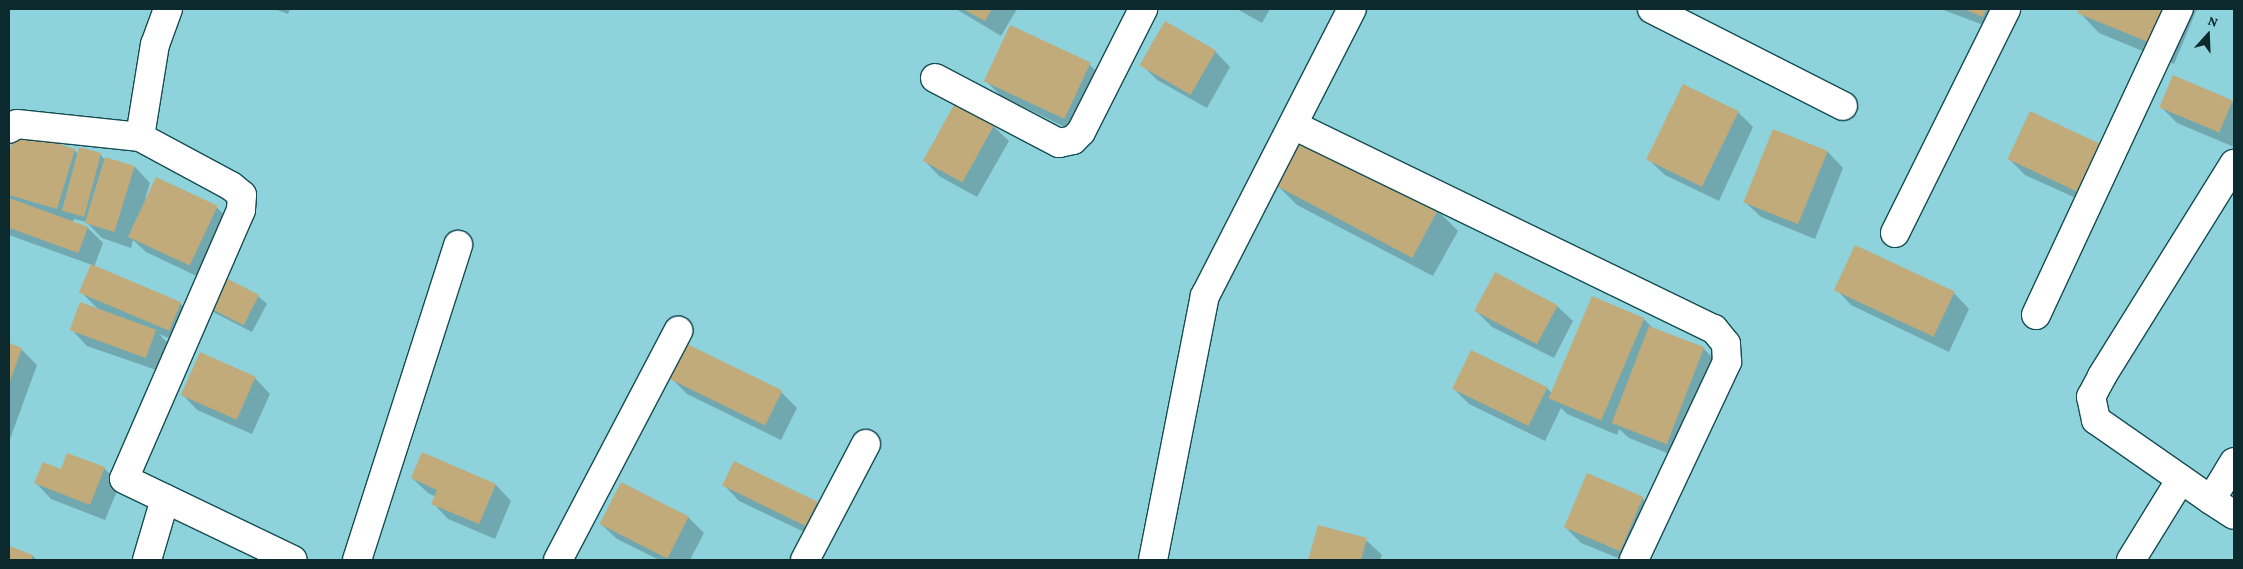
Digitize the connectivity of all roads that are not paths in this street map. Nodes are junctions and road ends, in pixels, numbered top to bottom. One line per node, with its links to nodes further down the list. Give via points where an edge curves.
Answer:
1 (168, 9): 11 (street, via 155,44)
2 (1144, 9): 7 (street, via 1081,132 1073,140 1059,142)
3 (1352, 9): 9 (street)
4 (1652, 9): 8 (street)
5 (2006, 9): 13 (street)
6 (2179, 9): 15 (street)
7 (935, 78)
8 (1843, 106)
9 (1293, 124): 28 (street, via 1206,296); 29 (street, via 1714,329 1726,344 1726,362)
10 (9, 129): 11 (street, via 17,124)
11 (140, 137): 20 (street, via 242,195 241,210 124,479)
12 (2234, 164): 19 (street, via 2091,397 2096,420)
13 (1895, 233)
14 (458, 245): 25 (street)
15 (2036, 315)
16 (678, 331): 26 (street)
17 (866, 444): 27 (street)
18 (2234, 462): 21 (street)
19 (2181, 479): 21 (street); 30 (street)
20 (166, 499): 23 (street); 24 (street)
21 (2211, 500): 22 (street)
22 (2234, 515)
23 (147, 560)
24 (293, 560)
25 (357, 560)
26 (558, 560)
27 (805, 560)
28 (1153, 560)
29 (1634, 560)
30 (2131, 560)

